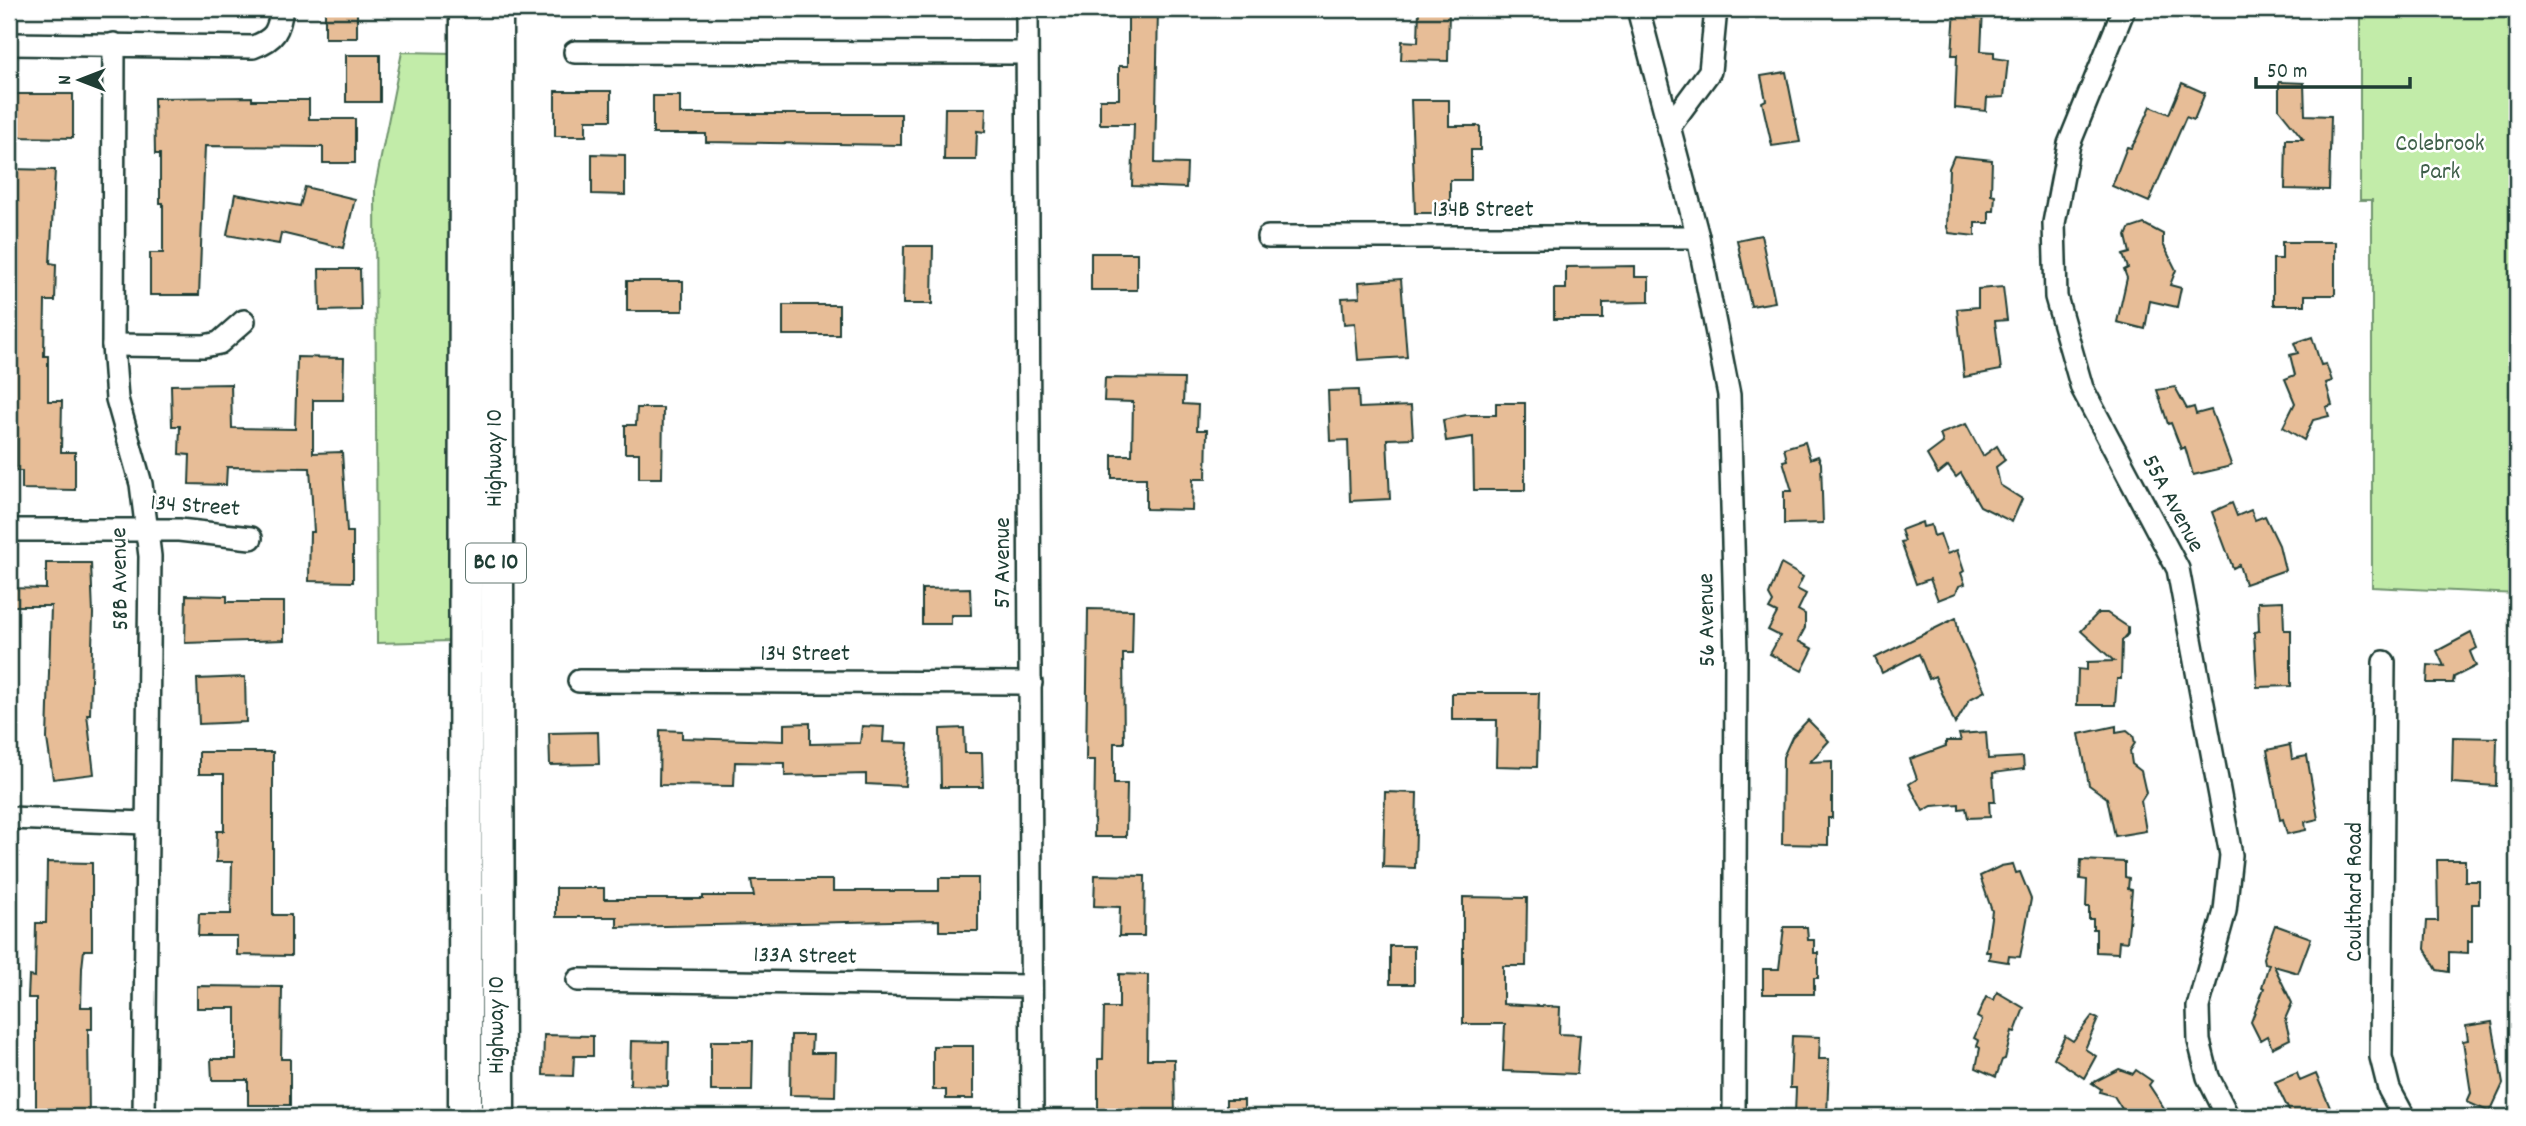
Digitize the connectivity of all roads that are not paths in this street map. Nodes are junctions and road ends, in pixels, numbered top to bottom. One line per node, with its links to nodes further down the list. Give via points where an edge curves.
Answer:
1 (282, 9): 9 (street, via 278,32 253,47)
2 (466, 9): 28 (highway, Highway 10 / BC 10)
3 (496, 9): 29 (highway, Highway 10 / BC 10)
4 (1027, 9): 11 (street, 57 Avenue)
5 (1638, 9): 12 (street, 56 Avenue)
6 (1716, 9): 12 (street, via 1710,71)
7 (2124, 9): 32 (street, 55A Avenue, via 2069,144 2054,223 2056,297 2082,388 2178,569 2231,855 2225,911 2198,1007 2199,1041 2208,1077)
8 (9, 44): 9 (street)
9 (114, 44): 16 (street, 58B Avenue)
10 (575, 52): 11 (street)
11 (1027, 52): 22 (street, 57 Avenue)
12 (1668, 128): 14 (street, 56 Avenue)
13 (1268, 237): 14 (street, 134B Street)
14 (1698, 237): 31 (street, 56 Avenue, via 1729,395 1736,653)
15 (244, 321): 16 (street, via 219,343 204,346)
16 (113, 345): 18 (street, 58B Avenue, via 117,399 141,484)
17 (9, 530): 18 (street, 134 Street)
18 (147, 530): 19 (street, 134 Street); 24 (street, 58B Avenue)
19 (251, 538)
20 (2384, 662): 33 (street, Coulthard Road, via 2381,1057 2389,1089)
21 (579, 681): 22 (street, 134 Street)
22 (1031, 682): 26 (street, 57 Avenue)
23 (9, 818): 24 (street)
24 (146, 823): 27 (street, 58B Avenue)
25 (578, 980): 26 (street, 133A Street)
26 (1031, 986): 30 (street, 57 Avenue)
27 (144, 1117)
28 (466, 1117)
29 (498, 1117)
30 (1032, 1117)
31 (1734, 1117)
32 (2228, 1117)
33 (2404, 1117)

